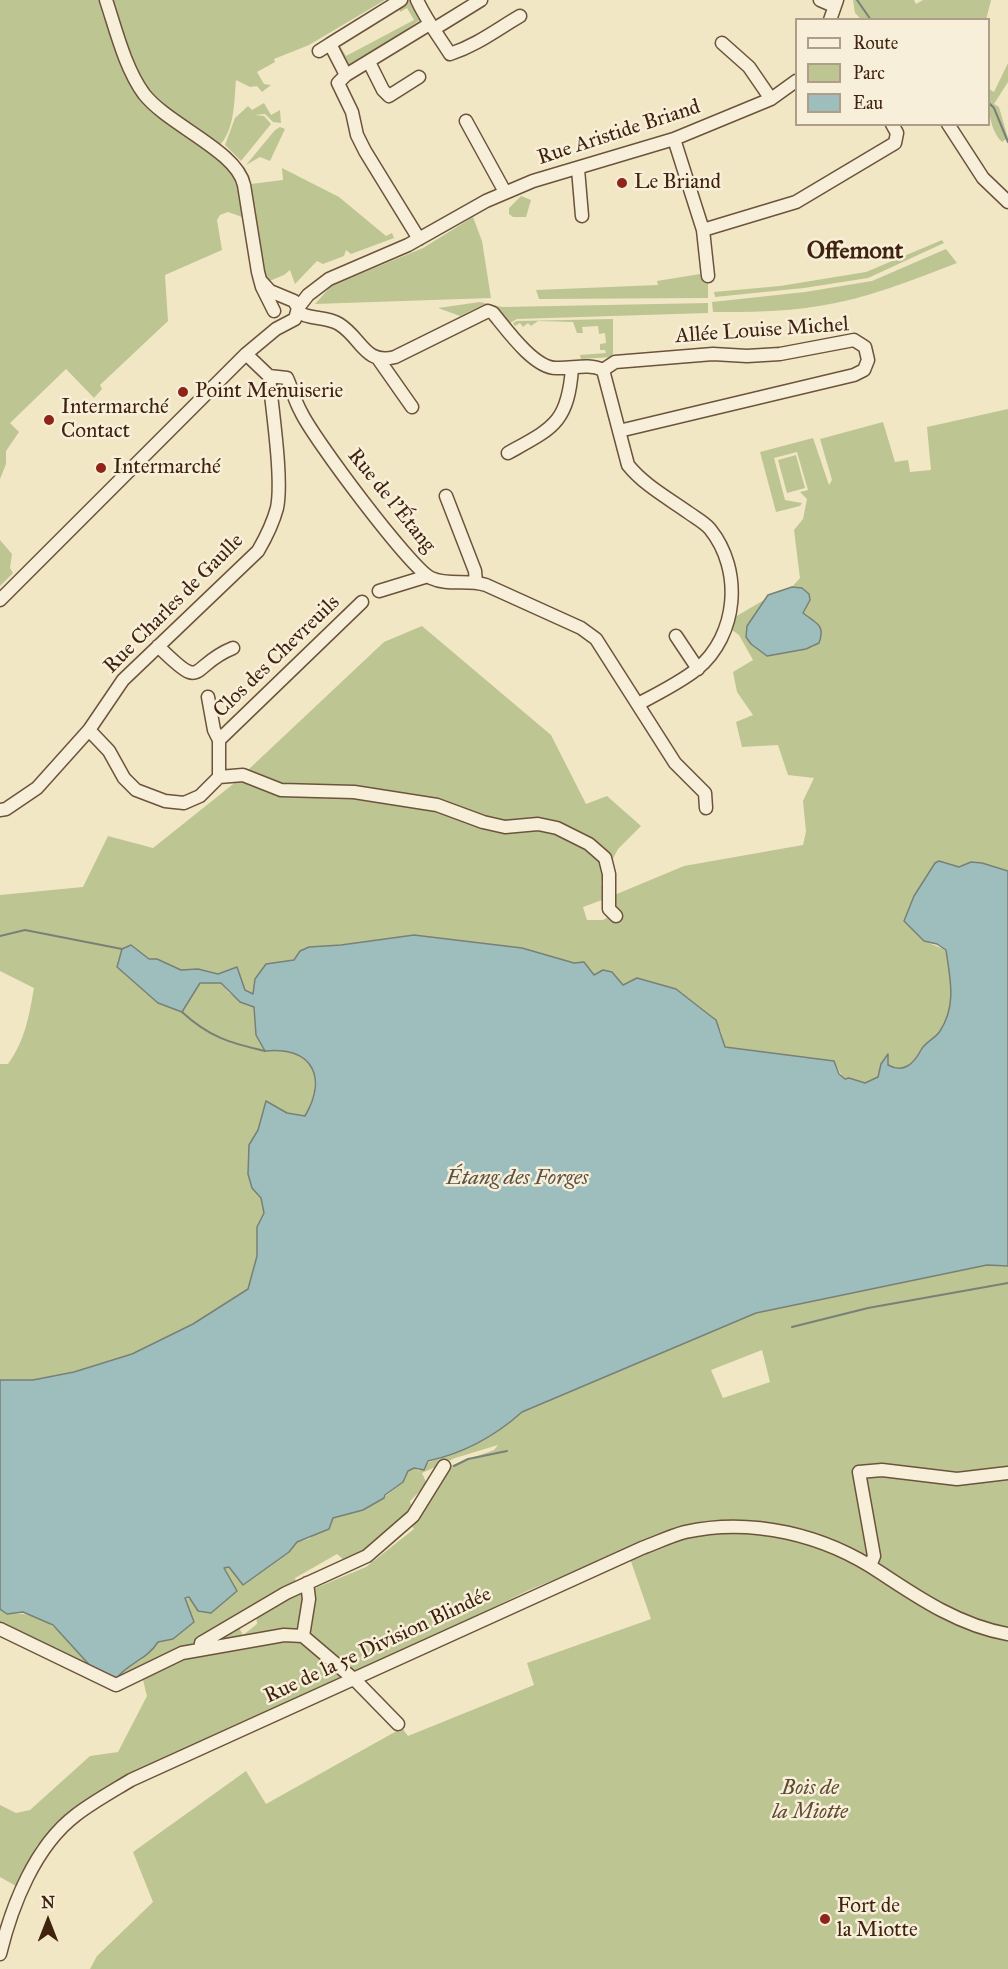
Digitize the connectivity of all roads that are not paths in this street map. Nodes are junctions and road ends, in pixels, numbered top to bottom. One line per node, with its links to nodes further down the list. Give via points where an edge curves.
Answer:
1 (106, 0): 27 (street, via 144,93 160,111 238,169)
2 (417, 0): 9 (street)
3 (481, 0): 9 (street)
4 (820, 0): 6 (street)
5 (401, 1): 12 (street, via 325,47)
6 (836, 3): 8 (street)
7 (520, 16): 9 (street, via 489,37 450,54)
8 (831, 18)
9 (431, 27): 11 (street)
10 (722, 43): 15 (street, via 749,67)
11 (369, 62): 12 (street); 13 (street, via 389,96)
12 (346, 75): 25 (street, via 338,83 352,112 357,135)
13 (419, 77)
14 (795, 82): 15 (street, Rue Aristide Briand)
15 (771, 99): 19 (street, Rue Aristide Briand)
16 (466, 121): 21 (street)
17 (893, 126): 24 (street, via 897,133 895,143 796,201)
18 (949, 126): 22 (street, via 983,178)
19 (674, 139): 20 (street, Rue Aristide Briand); 24 (street)
20 (578, 169): 21 (street, Rue Aristide Briand); 23 (street)
21 (505, 192): 25 (street, Rue Aristide Briand)
22 (1008, 202)
23 (582, 216)
24 (703, 230): 26 (street)
25 (417, 236): 28 (street, Rue Aristide Briand, via 333,270); 30 (street, Rue Aristide Briand, via 329,279 308,295)
26 (708, 276)
27 (260, 280): 28 (street, via 270,291); 29 (street)
28 (285, 298): 29 (street, via 277,303); 30 (street, via 294,302)
29 (274, 313): 30 (street, via 280,321); 31 (street, Rue Aristide Briand)
30 (294, 316): 31 (street, Rue Aristide Briand); 32 (street, via 327,318 346,329)
31 (246, 354): 35 (street); 43 (street, Rue Aristide Briand)
32 (379, 360): 33 (street, via 395,357 488,311 537,363); 36 (street)
33 (572, 368): 34 (street, via 594,366); 38 (street, via 567,407 561,417 541,435)
34 (603, 370): 37 (street); 37 (street, Allée Louise Michel, via 615,362 713,354 780,354 854,340 865,347 868,360 864,370 854,375)
35 (269, 376): 40 (street, Rue de l'Étang, via 287,378 301,413 329,455 410,560); 46 (street, Rue Charles de Gaulle, via 277,507 265,539 258,551)
36 (412, 406)
37 (619, 431): 48 (street, via 628,465 638,478 710,528 725,553 733,582 729,617 722,641)
38 (508, 453)
39 (446, 496): 41 (street)
40 (428, 576): 41 (street, Rue de l'Étang, via 443,581); 42 (street)
41 (476, 582): 50 (street, Rue de l'Étang, via 581,628 596,639)
42 (379, 591)
43 (0, 600)
44 (362, 602): 52 (street, Clos des Chevreuils)
45 (676, 636): 48 (street)
46 (158, 646): 47 (street, via 181,670 192,673); 51 (street, Rue Charles de Gaulle, via 123,680)
47 (233, 648)
48 (698, 669): 50 (street)
49 (208, 697): 52 (street, Clos des Chevreuils)
50 (638, 704): 54 (street, Rue de l'Étang, via 675,763 705,793)
51 (89, 730): 53 (street, via 136,790 165,801 184,803 200,796); 55 (street, Rue Charles de Gaulle, via 38,788)
52 (219, 740): 53 (street, Clos des Chevreuils)
53 (219, 777): 56 (street, via 243,775 281,790 354,792 437,805 506,827 538,824 557,828 589,844 605,858 609,874 607,892)
54 (706, 808)
55 (0, 810)
56 (613, 912)
57 (444, 1466): 60 (street, via 413,1516 389,1539 367,1556)
58 (1008, 1473): 59 (street, via 957,1479 882,1470 859,1472 874,1556)
59 (870, 1566): 62 (street, Rue de la 5e Division Blindée, via 947,1613); 65 (street, Rue de la 5e Division Blindée, via 819,1541 787,1532 752,1527 685,1532)
60 (307, 1583): 63 (street, via 309,1599); 64 (street, via 201,1642)
61 (0, 1629): 64 (street, via 116,1685 182,1653)
62 (1008, 1634)
63 (303, 1636): 64 (street, via 284,1635); 65 (street)
64 (200, 1650)
65 (353, 1679): 66 (street); 67 (street, Rue de la 5e Division Blindée, via 130,1780 75,1816 43,1850 20,1894)
66 (398, 1724)
67 (0, 1953)

